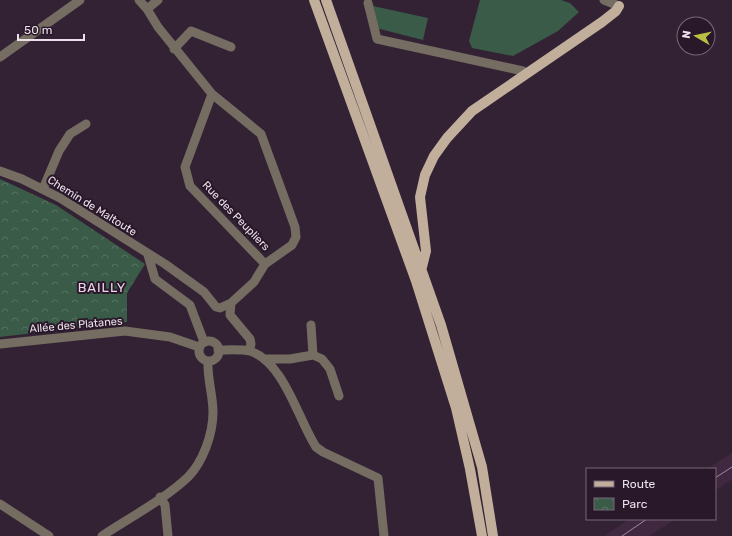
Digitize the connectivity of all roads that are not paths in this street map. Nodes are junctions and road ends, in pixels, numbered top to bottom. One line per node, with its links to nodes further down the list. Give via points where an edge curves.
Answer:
1 (80, 0): 13 (street)
2 (139, 0): 10 (street)
3 (158, 0): 10 (street)
4 (314, 0): 38 (main road, via 416,281 449,386 470,469)
5 (326, 0): 21 (main road)
6 (604, 0): 9 (street)
7 (628, 0): 9 (main road)
8 (368, 3): 14 (street, via 377,39)
9 (619, 6): 14 (main road, via 616,12)
10 (147, 9): 12 (street)
11 (231, 47): 12 (street, via 191,31)
12 (174, 49): 15 (street)
13 (0, 57)
14 (524, 73): 21 (main road, via 472,111 447,138 424,175 420,197 426,252)
15 (212, 94): 20 (street, Rue des Peupliers, via 185,167 187,177 190,186); 20 (street, via 261,134 296,227 296,237 292,245)
16 (86, 124): 18 (street, via 70,134 59,151)
17 (0, 171): 18 (street, Chemin de Maltoute)
18 (44, 189): 19 (street, Chemin de Maltoute)
19 (148, 255): 22 (street, Chemin de Maltoute, via 204,292 216,307 225,307); 25 (street, via 155,279 190,305)
20 (266, 264): 22 (street, via 254,282)
21 (422, 267): 39 (main road, via 482,467)
22 (231, 303): 27 (street, via 230,315 250,339)
23 (311, 326): 28 (street)
24 (0, 344): 25 (street, Allée des Platanes, via 125,331)
25 (202, 344): 26 (street, via 213,342); 30 (street, via 200,355)
26 (218, 350): 27 (street); 30 (street, via 215,358)
27 (249, 351): 29 (street)
28 (313, 355): 29 (street, via 290,359); 31 (street, via 322,359 330,369)
29 (264, 358): 37 (street, via 285,387 316,447 378,478)
30 (208, 361): 32 (street, via 207,375 213,412 206,446 199,462 188,476)
31 (339, 396)
32 (160, 497): 35 (street); 36 (street, via 165,505)
33 (0, 504): 34 (street)
34 (49, 536)
35 (102, 536)
36 (168, 536)
37 (384, 536)
38 (482, 536)
39 (493, 536)

